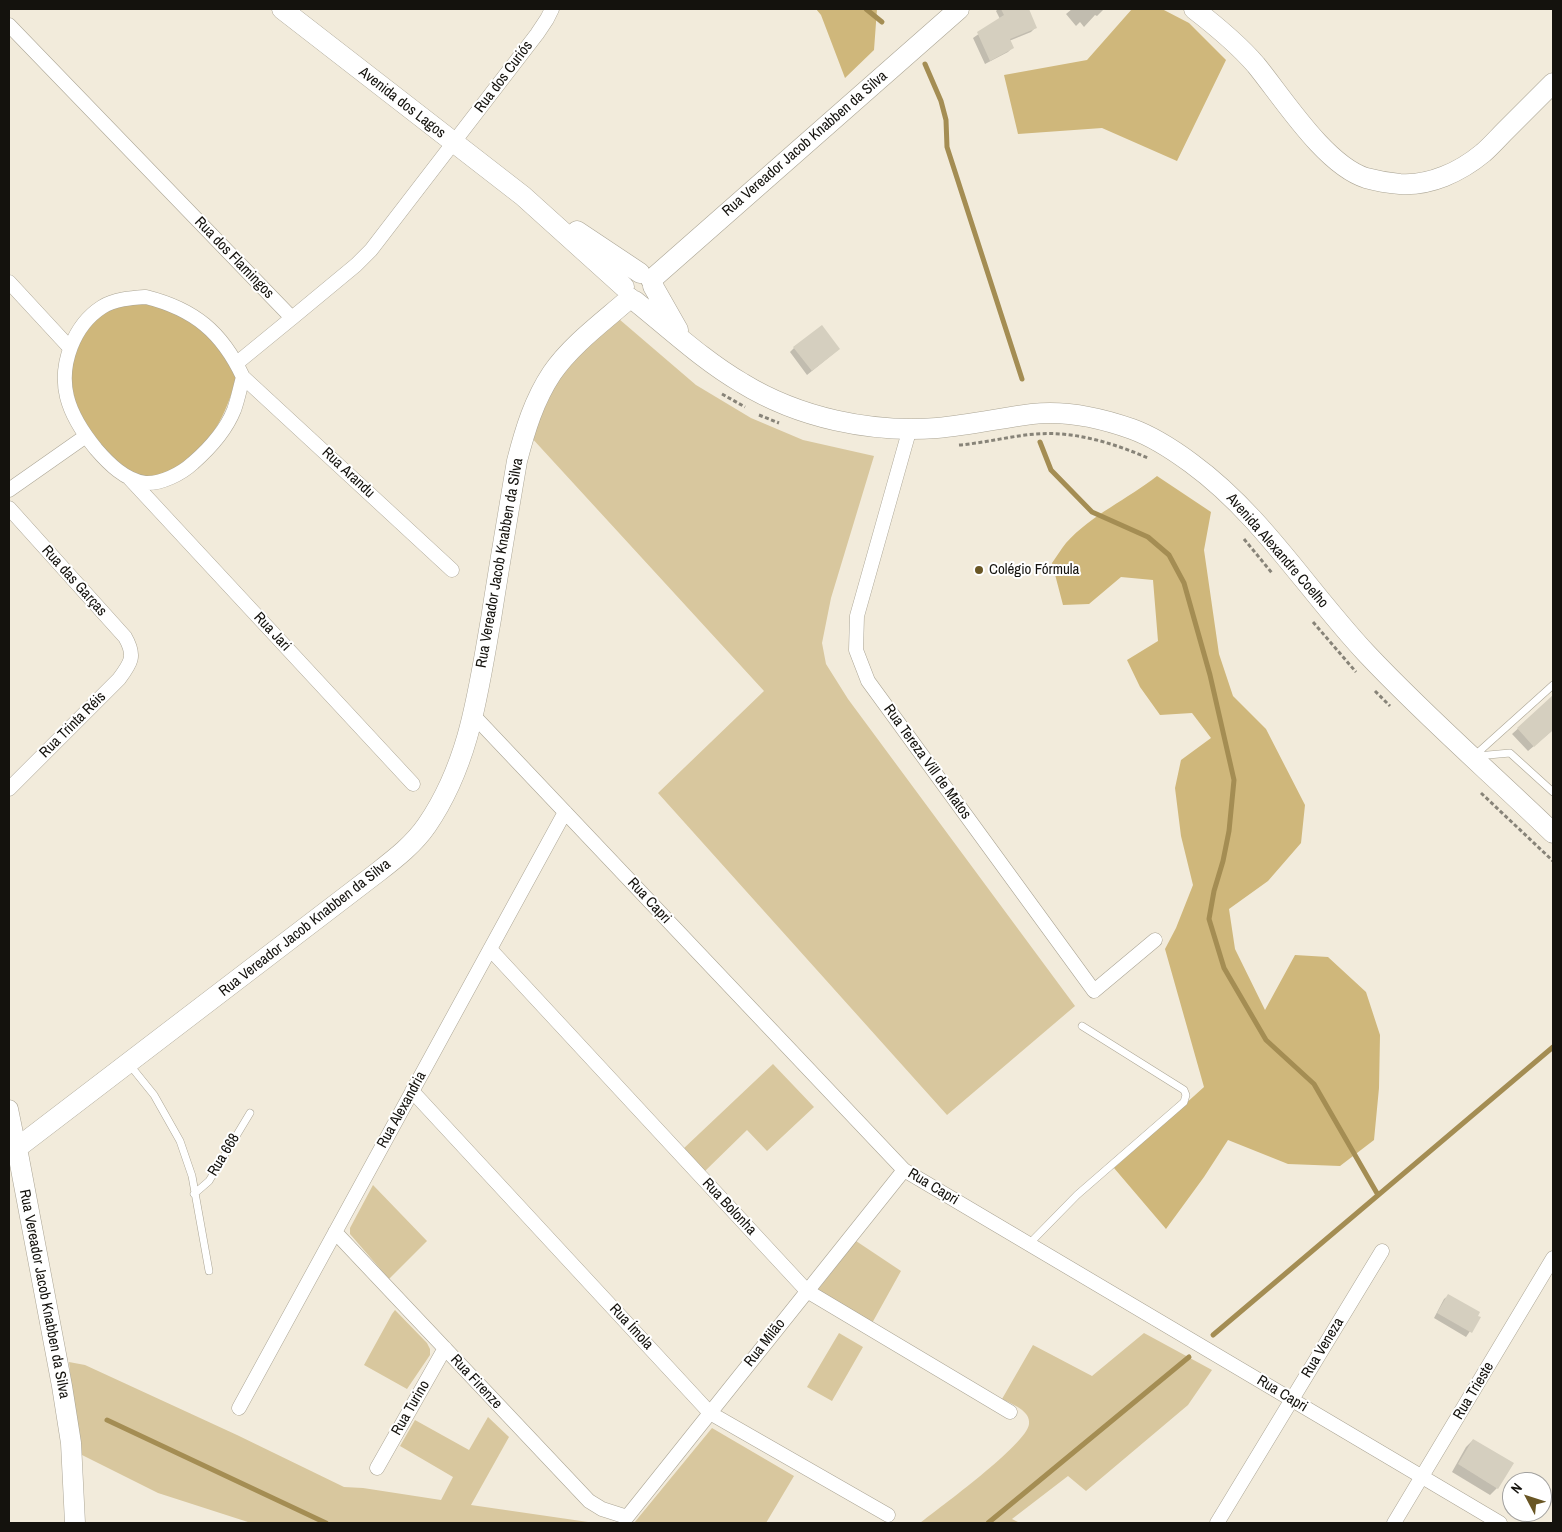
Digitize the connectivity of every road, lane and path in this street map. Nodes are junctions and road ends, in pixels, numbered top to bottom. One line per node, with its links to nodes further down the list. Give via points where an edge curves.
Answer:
1 (282, 9): 7 (main road, Avenida dos Lagos)
2 (552, 9): 7 (street, Rua dos Curiós, via 537,34)
3 (959, 9): 9 (main road, Rua Vereador Jacob Knabben da Silva)
4 (1194, 9): 6 (main road, via 1255,65 1309,134 1344,165 1365,178 1414,185 1460,169 1483,153)
5 (9, 25): 12 (street, Rua dos Flamingos)
6 (1553, 83)
7 (454, 143): 8 (main road, Avenida dos Lagos); 12 (street, via 371,250)
8 (523, 196): 9 (main road, Avenida dos Lagos); 11 (main road, Avenida dos Lagos)
9 (648, 280): 11 (main road, Rua Vereador Jacob Knabben da Silva, via 648,298 639,301); 13 (main road, Avenida Alexandre Coelho)
10 (9, 282): 14 (street)
11 (629, 295): 13 (main road, Avenida Alexandre Coelho); 37 (main road, Rua Vereador Jacob Knabben da Silva, via 553,371 526,425 517,461)
12 (292, 318): 15 (street)
13 (684, 340): 21 (main road, Avenida Alexandre Coelho, via 742,383 779,402 840,421)
14 (70, 348): 15 (street, via 88,318 103,306 125,298 146,297 167,302 189,313 225,344); 22 (street, via 65,370 67,396 75,420)
15 (237, 363): 16 (street)
16 (243, 377): 25 (street, via 233,411 223,430 184,472 146,483); 29 (street, Rua Arandu)
17 (718, 391): 18 (path)
18 (747, 408)
19 (755, 413): 20 (path)
20 (786, 426)
21 (910, 428): 38 (main road, Avenida Alexandre Coelho, via 1064,413 1133,430 1165,444 1206,474 1254,520 1366,653); 46 (street, Rua Tereza Vill de Matos, via 857,616 856,650 868,681 1094,991)
22 (86, 436): 25 (street, via 112,466); 26 (street)
23 (954, 446): 24 (path, via 1062,433 1126,448)
24 (1155, 461)
25 (130, 479): 39 (street, Rua Jari)
26 (9, 490)
27 (9, 508): 32 (street, Rua das Garças, via 125,637 131,647)
28 (1239, 533): 30 (path)
29 (452, 570)
30 (1273, 573)
31 (1310, 619): 33 (path)
32 (132, 658): 41 (street, Rua Trinta Réis, via 119,679)
33 (1358, 673)
34 (1370, 686): 36 (path)
35 (1553, 686): 38 (lane)
36 (1396, 712)
37 (474, 716): 43 (street, Rua Capri); 49 (main road, Rua Vereador Jacob Knabben da Silva, via 460,763 442,801 409,847)
38 (1473, 757): 42 (lane, via 1510,753); 44 (main road, Avenida Alexandre Coelho)
39 (413, 784)
40 (1474, 786): 45 (path)
41 (9, 789)
42 (1553, 792)
43 (565, 812): 47 (street, Rua Alexandria); 54 (street, Rua Capri)
44 (1553, 833)
45 (1553, 861)
46 (1154, 940)
47 (490, 949): 50 (street, Rua Alexandria); 61 (street, Rua Bolonha)
48 (1082, 1026): 57 (lane, via 1184,1090 1186,1095 1184,1102 1077,1195)
49 (128, 1063): 53 (main road, Rua Vereador Jacob Knabben da Silva); 55 (lane, via 154,1096 180,1141 192,1176)
50 (412, 1091): 56 (street, Rua Alexandria); 66 (street, Rua Ímola)
51 (9, 1109): 53 (street)
52 (250, 1113): 55 (lane, Rua 668, via 209,1181)
53 (17, 1148): 71 (main road, Rua Vereador Jacob Knabben da Silva, via 62,1386 70,1443)
54 (904, 1170): 57 (street, Rua Capri); 61 (street, Rua Milão)
55 (194, 1194): 60 (lane)
56 (335, 1232): 62 (street, Rua Firenze); 64 (street, Rua Alexandria)
57 (1029, 1244): 63 (street, Rua Capri)
58 (1382, 1250): 63 (street, Rua Veneza)
59 (1553, 1258): 68 (street, Rua Trieste)
60 (209, 1271)
61 (807, 1291): 65 (street, Rua Bolonha); 66 (street, Rua Milão)
62 (445, 1348): 67 (street, Rua Turino); 70 (street, Rua Firenze, via 589,1501)
63 (1292, 1400): 68 (street, Rua Capri); 72 (street, Rua Veneza)
64 (239, 1408)
65 (1010, 1412)
66 (710, 1413): 69 (street, Rua Ímola); 70 (street, Rua Milão)
67 (377, 1468)
68 (1422, 1477): 73 (street, Rua Trieste); 74 (street, Rua Capri)
69 (888, 1515)
70 (627, 1517)
71 (75, 1523)
72 (1218, 1523)
73 (1394, 1523)
74 (1500, 1523)

